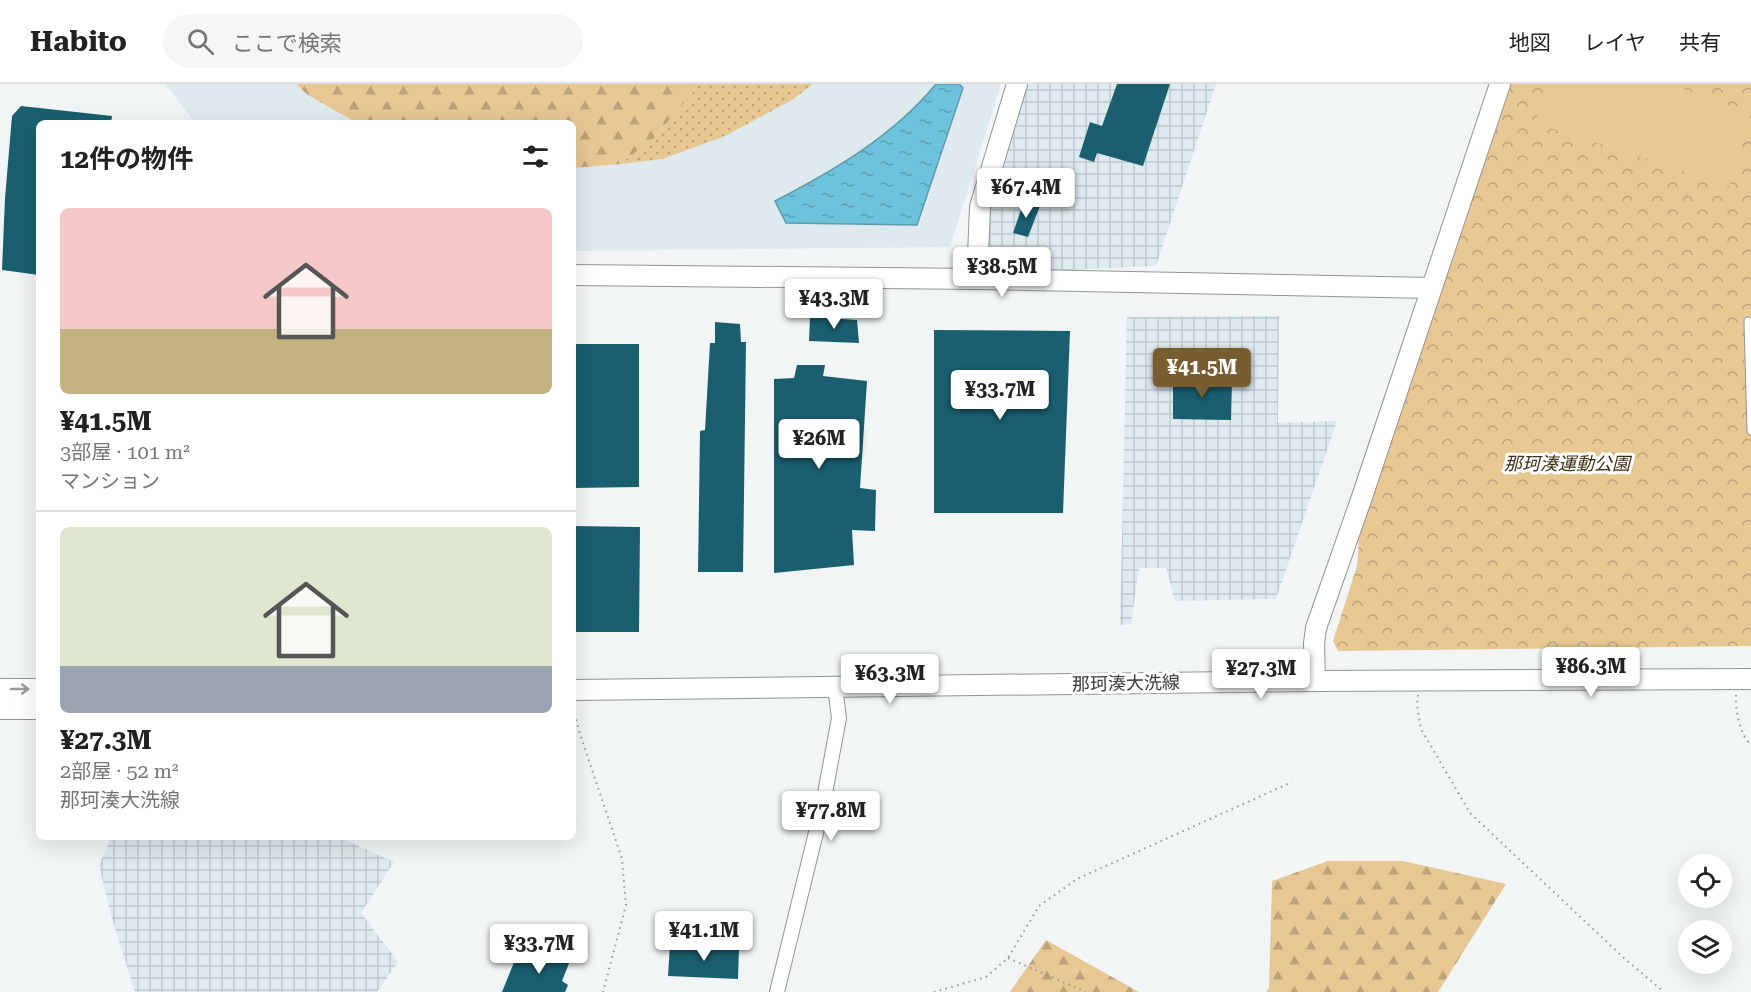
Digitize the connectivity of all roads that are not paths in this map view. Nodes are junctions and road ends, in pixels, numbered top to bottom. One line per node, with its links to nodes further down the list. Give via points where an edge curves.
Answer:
1 (1017, 84): 4 (street, via 980,207)
2 (1500, 84): 5 (street)
3 (576, 275): 4 (street)
4 (977, 279): 5 (street)
5 (1432, 288): 9 (street, via 1316,628)
6 (1748, 321): 7 (lane)
7 (1751, 431)
8 (1744, 679): 9 (street, 那珂湊大洗線)
9 (1315, 681): 10 (street, 那珂湊大洗線)
10 (835, 687): 13 (street, 那珂湊大洗線); 16 (street, via 839,718 825,794)
11 (0, 689): 12 (street, one-way to 12)
12 (36, 689)
13 (576, 690)
14 (0, 709): 15 (street)
15 (36, 709)
16 (777, 992)

